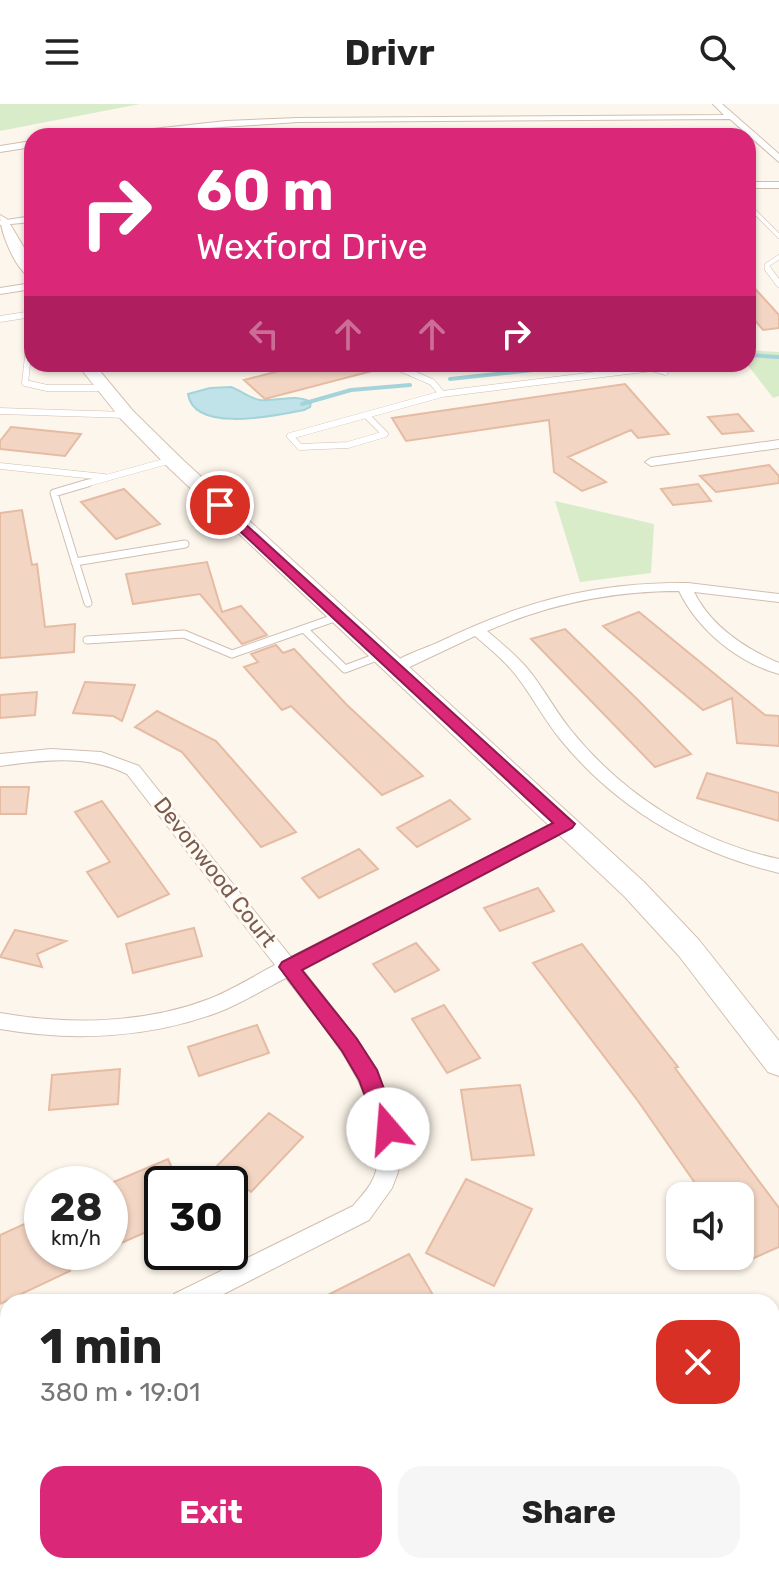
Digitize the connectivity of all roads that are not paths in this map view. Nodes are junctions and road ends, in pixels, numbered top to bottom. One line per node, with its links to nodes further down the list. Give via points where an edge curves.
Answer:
1 (717, 104): 3 (street)
2 (228, 111): 4 (street)
3 (731, 117): 4 (street); 6 (street)
4 (226, 123): 5 (street)
5 (175, 128)
6 (744, 128)
7 (756, 139): 10 (street)
8 (24, 145): 9 (street)
9 (0, 149)
10 (779, 159)
11 (756, 185): 12 (street)
12 (779, 185)
13 (756, 214): 16 (lane)
14 (24, 220): 15 (street)
15 (1, 221): 18 (main road)
16 (779, 236)
17 (779, 257): 19 (lane, via 767,265)
18 (24, 260)
19 (779, 284)
20 (24, 287): 21 (street)
21 (0, 291)
22 (24, 315): 23 (lane)
23 (0, 319)
24 (26, 372): 28 (lane, via 25,383 47,388)
25 (91, 372): 28 (main road)
26 (409, 372): 29 (lane, via 432,382)
27 (620, 372): 29 (lane)
28 (103, 388): 31 (main road)
29 (442, 394): 32 (lane)
30 (0, 411): 31 (lane)
31 (127, 415): 34 (main road)
32 (366, 415): 32 (lane, via 351,419 290,436 300,447 348,445 385,434)
33 (779, 444): 35 (street)
34 (171, 460): 37 (lane); 43 (main road)
35 (651, 462)
36 (0, 466): 37 (lane)
37 (110, 478): 39 (lane, via 54,493)
38 (185, 544): 39 (lane)
39 (75, 562): 42 (lane)
40 (684, 587): 41 (street); 45 (street, via 585,593 536,606); 48 (street, via 706,624)
41 (779, 598)
42 (88, 603)
43 (340, 616): 44 (lane); 47 (main road)
44 (305, 630): 46 (lane, via 232,654 184,634); 47 (lane, via 345,669)
45 (478, 631): 47 (street); 51 (street, via 515,664 566,735 650,812 719,849)
46 (87, 640)
47 (389, 661): 50 (main road)
48 (779, 669)
49 (0, 760): 52 (street, Devonwood Court, via 85,754 116,760 133,770)
50 (566, 824): 52 (street); 54 (main road, via 689,948)
51 (779, 866)
52 (289, 967): 53 (street, via 215,1005 146,1023 81,1029); 55 (street, Devonwood Court, via 369,1077 388,1129 387,1172 374,1199 349,1221)
53 (0, 1021)
54 (779, 1063)
55 (199, 1294)

